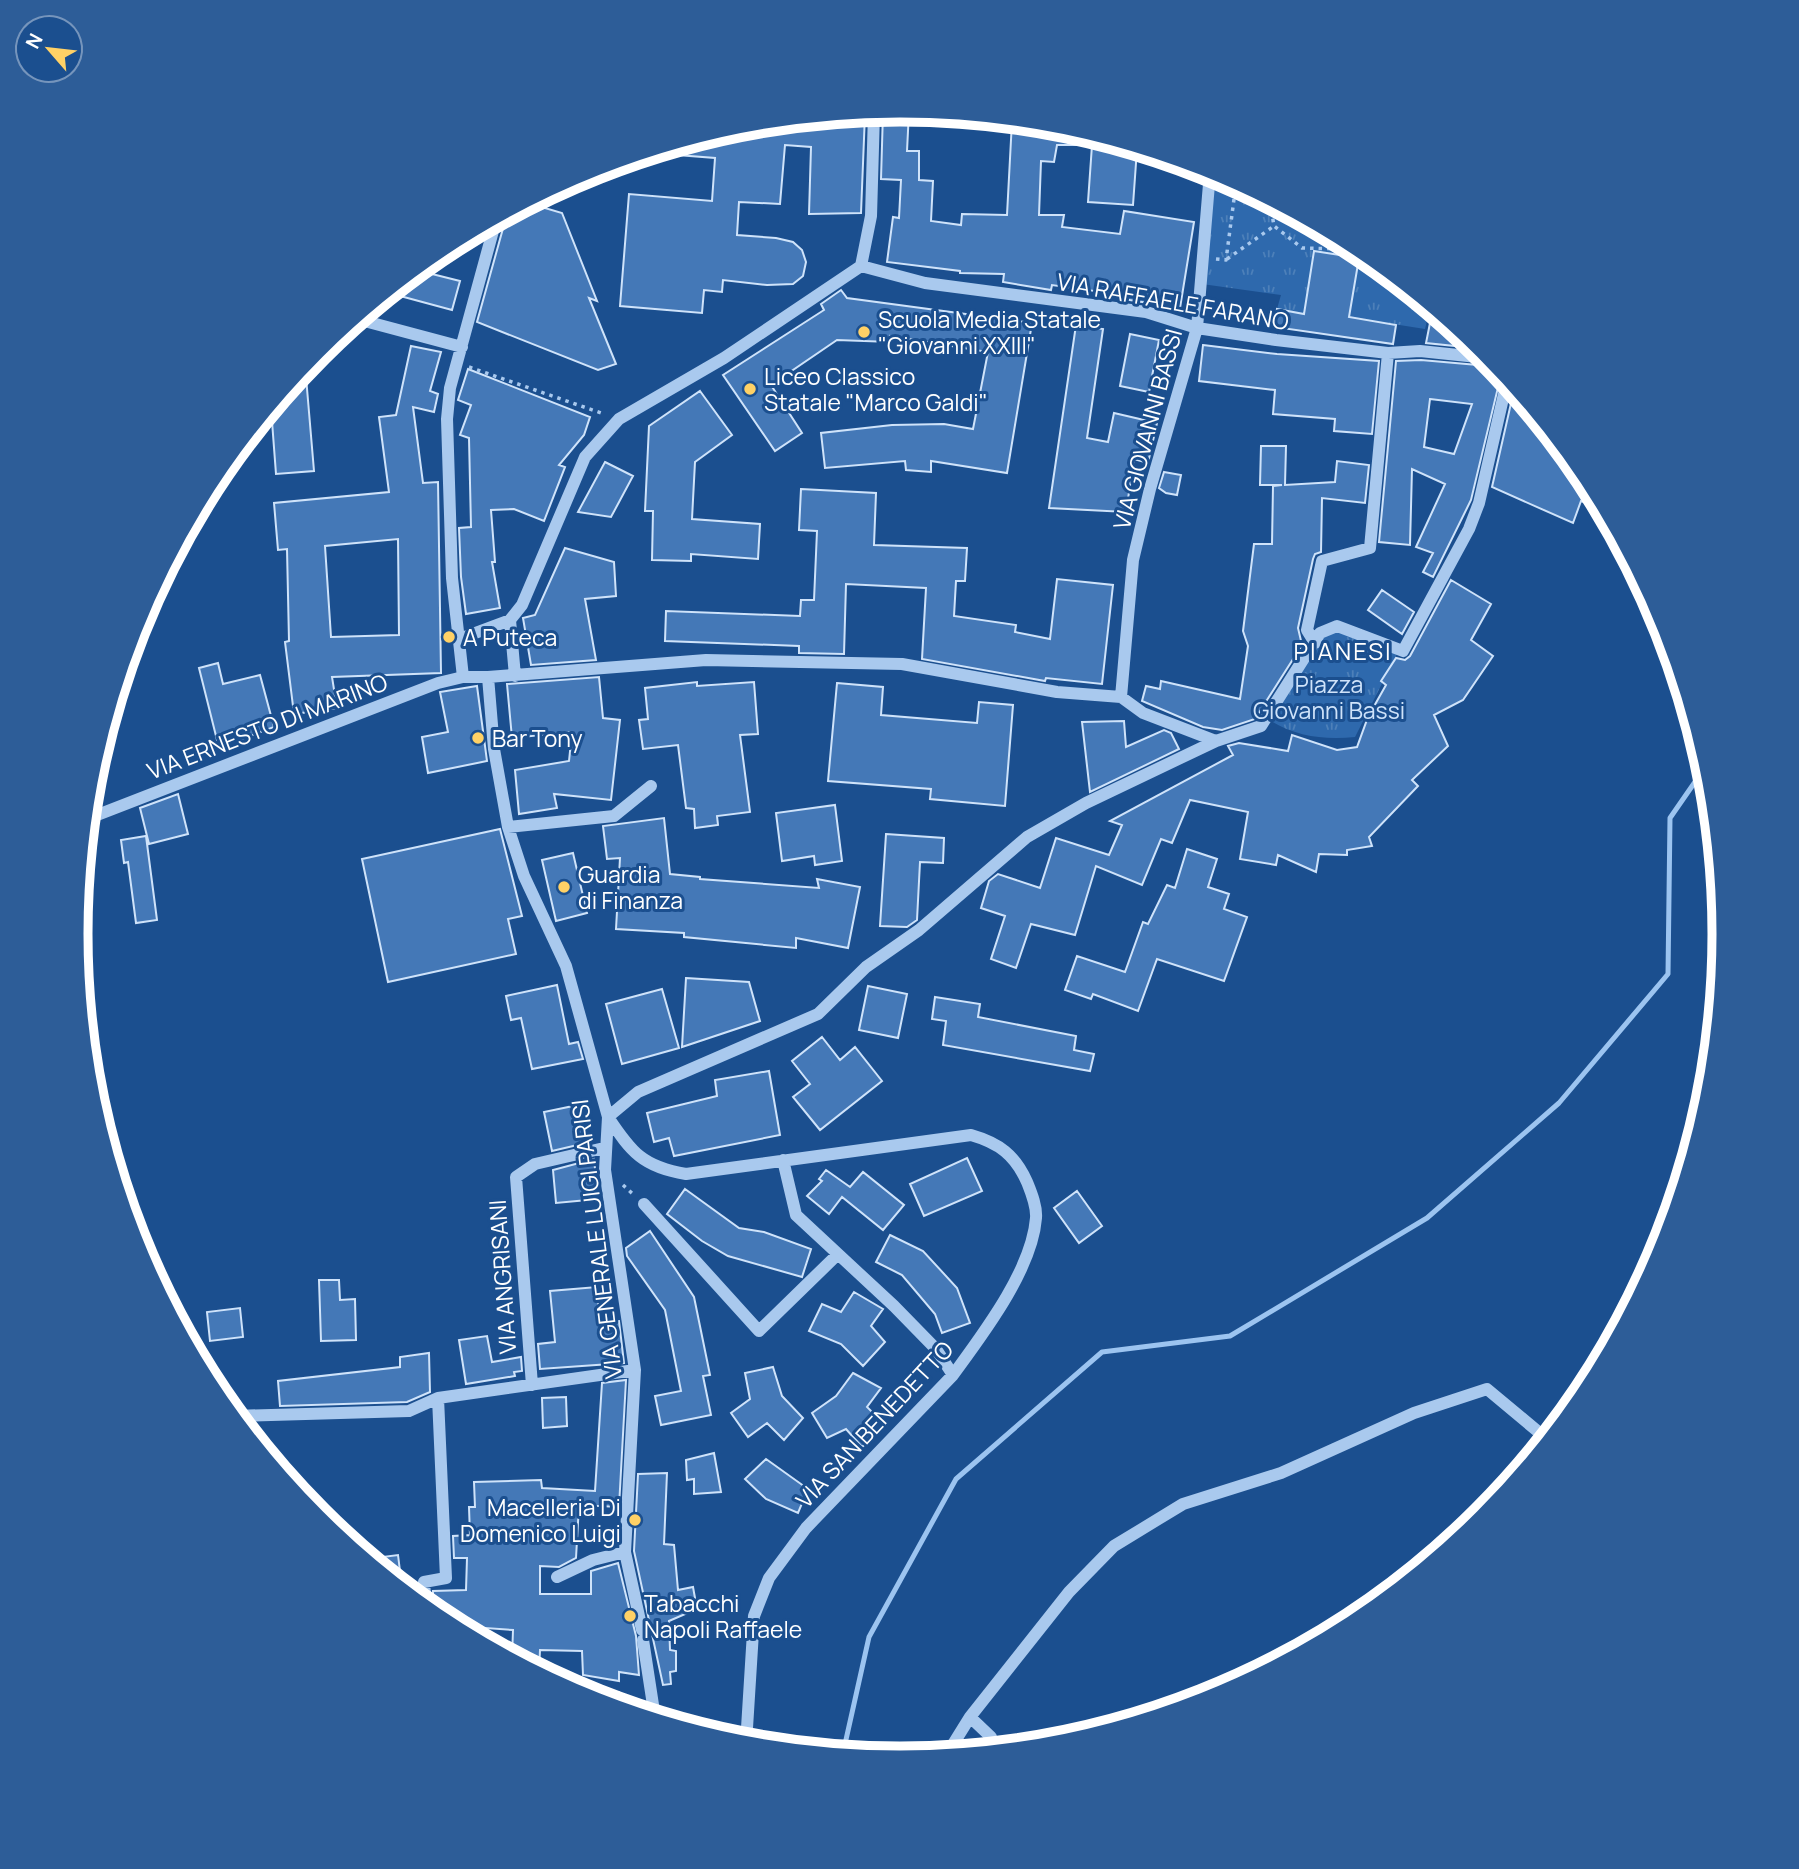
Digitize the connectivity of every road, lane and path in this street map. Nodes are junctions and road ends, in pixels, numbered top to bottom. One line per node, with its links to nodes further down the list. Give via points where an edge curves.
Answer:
1 (874, 123): 10 (street, via 871,216)
2 (1209, 184): 8 (street, VIA GIOVANNI BASSI)
3 (1235, 195): 9 (path)
4 (1272, 213): 5 (path)
5 (1274, 226): 7 (path, via 1302,248); 9 (path)
6 (493, 232): 13 (street)
7 (1335, 249)
8 (1205, 259): 9 (path); 12 (street, VIA GIOVANNI BASSI)
9 (1226, 260)
10 (861, 266): 12 (street, VIA RAFFAELE FARANO, via 925,283 1146,312); 18 (street, via 724,358)
11 (367, 322): 13 (street)
12 (1197, 328): 14 (street, VIA RAFFAELE FARANO); 25 (street, VIA GIOVANNI BASSI, via 1133,560)
13 (462, 346): 16 (street)
14 (1388, 353): 15 (street, VIA RAFFAELE FARANO); 21 (street, via 1370,548 1322,561 1307,630)
15 (1468, 354)
16 (459, 363): 18 (path); 20 (street, via 450,388 447,419)
17 (1504, 393): 21 (street, via 1469,529 1403,651 1337,626 1320,633)
18 (619, 419): 19 (street, via 585,457 540,567)
19 (510, 620): 20 (street); 22 (street)
20 (458, 639): 23 (street)
21 (1315, 643): 26 (street, via 1261,726)
22 (515, 676): 24 (street); 25 (street, via 705,660 902,664 1057,692)
23 (463, 677): 24 (street); 28 (street, VIA ERNESTO DI MARINO, via 344,718)
24 (488, 677): 29 (street, VIA GENERALE LUIGI PARISI, via 494,749)
25 (1121, 696): 26 (street, via 1143,713)
26 (1216, 741): 30 (street, via 1086,803 1027,837 919,930 866,967 818,1014 638,1092)
27 (651, 786): 29 (street, via 614,816)
28 (96, 815)
29 (508, 827): 30 (street, VIA GENERALE LUIGI PARISI, via 524,876 566,966)
30 (608, 1117): 31 (street, VIA GENERALE LUIGI PARISI); 32 (street, VIA SAN BENEDETTO, via 640,1159 660,1170 715,1172)
31 (604, 1148): 33 (street, VIA GENERALE LUIGI PARISI); 38 (street, VIA ANGRISANI, via 535,1164 516,1177)
32 (783, 1160): 35 (street, via 796,1214); 37 (street, VIA SAN BENEDETTO, via 971,1135 993,1141 1010,1153 1032,1194 1037,1216 1031,1242 1013,1283)
33 (605, 1170): 34 (path); 36 (street, VIA GENERALE LUIGI PARISI)
34 (644, 1204): 35 (street, via 759,1331)
35 (838, 1254): 37 (street, via 936,1349)
36 (635, 1370): 38 (street, VIA ANGRISANI); 42 (street, VIA GENERALE LUIGI PARISI)
37 (953, 1376): 47 (street, VIA SAN BENEDETTO, via 784,1553 769,1578 754,1616)
38 (532, 1385): 39 (street, VIA ANGRISANI)
39 (438, 1398): 40 (street, VIA ANGRISANI, via 409,1411); 44 (street, via 446,1578 424,1582)
40 (245, 1416)
41 (1540, 1434): 46 (street, via 1487,1390 1414,1413 1280,1473 1183,1504 1114,1546 1069,1592)
42 (625, 1552): 43 (street, via 593,1560); 45 (street, VIA GENERALE LUIGI PARISI)
43 (557, 1577)
44 (425, 1593)
45 (654, 1708)
46 (970, 1717): 48 (street); 49 (street)
47 (747, 1732)
48 (991, 1741)
49 (953, 1745)

